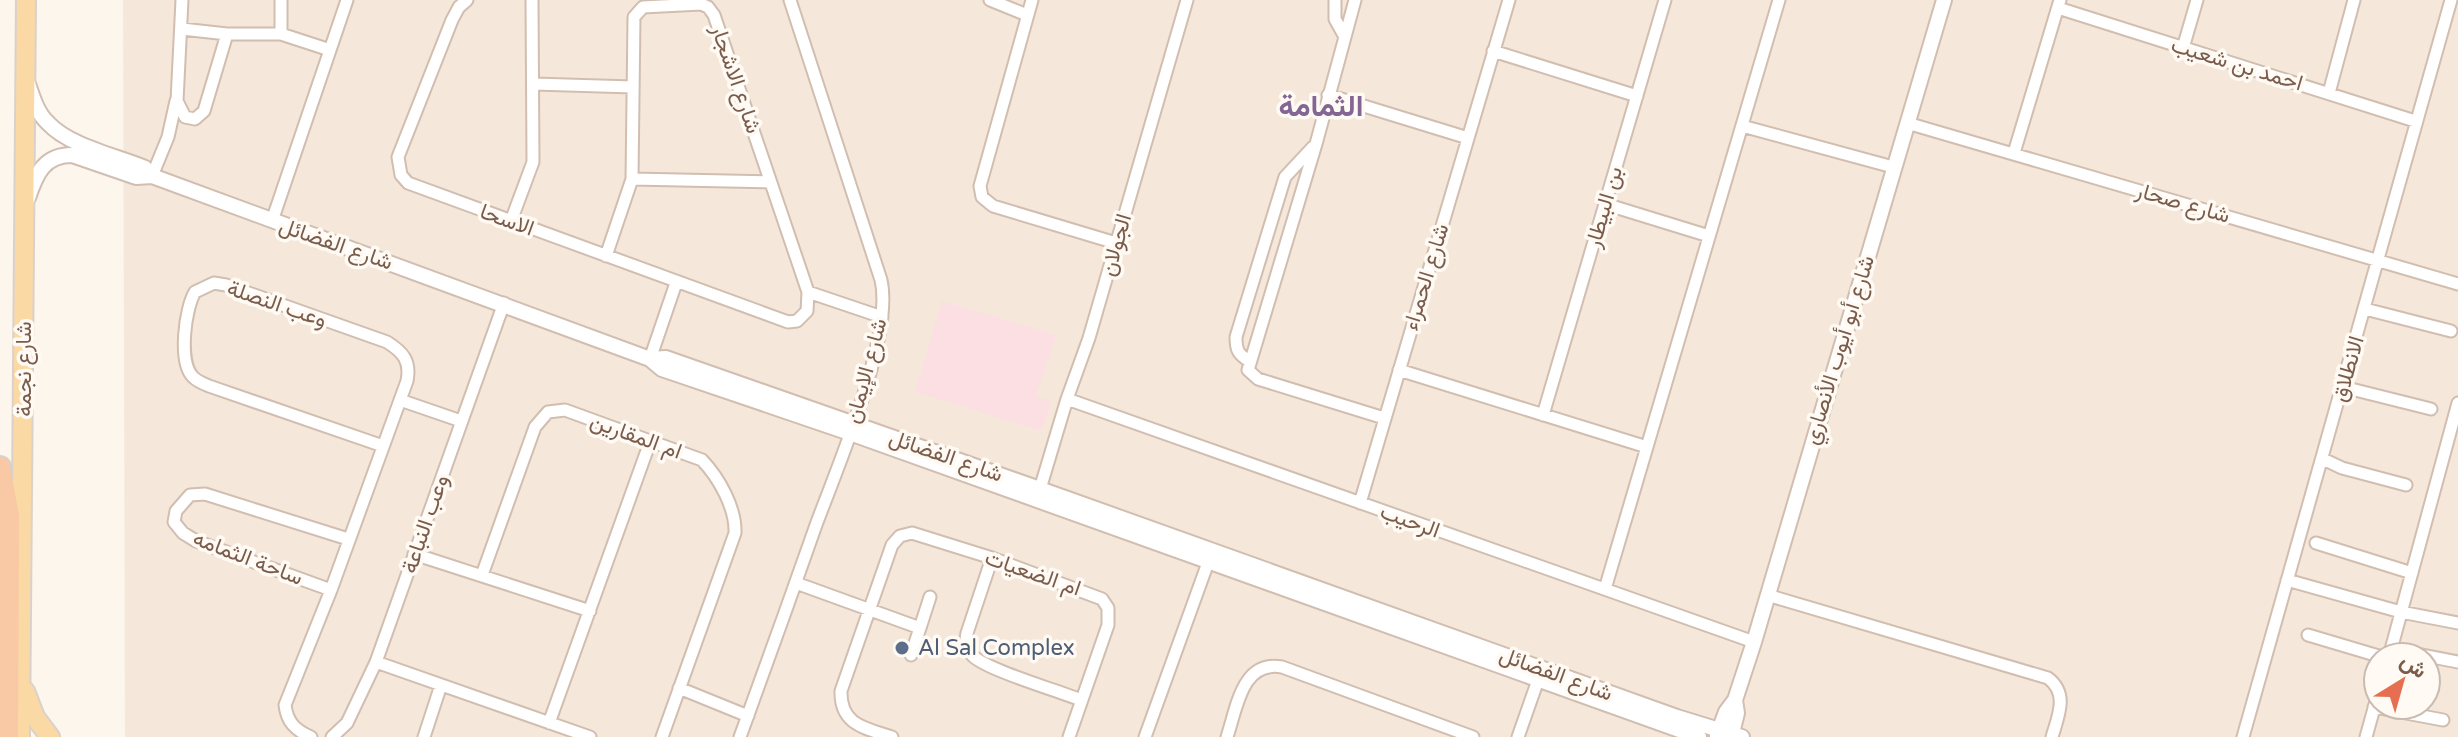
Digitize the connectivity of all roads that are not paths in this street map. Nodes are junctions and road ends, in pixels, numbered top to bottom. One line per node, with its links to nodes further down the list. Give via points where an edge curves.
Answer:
1 (26, 0): 30 (main road, شارع نجمة)
2 (182, 0): 23 (street)
3 (281, 0): 25 (street)
4 (347, 0): 28 (street)
5 (467, 0): 50 (street, الاسحا, via 452,20 398,166 408,183 418,188)
6 (517, 0): 7 (street)
7 (532, 0): 31 (street)
8 (790, 0): 60 (street, شارع الإيمان, via 881,280)
9 (990, 0): 22 (street)
10 (1032, 0): 22 (street)
11 (1187, 0): 52 (street, الجولان)
12 (1335, 0): 26 (street, via 1335,19)
13 (1355, 0): 26 (street)
14 (1509, 0): 29 (street, شارع الحمراء)
15 (1665, 0): 36 (street, بن البيطار)
16 (1779, 0): 39 (street)
17 (1944, 0): 38 (street, شارع أبو أيوب الأنصاري)
18 (2197, 0): 27 (street)
19 (2354, 0): 33 (street)
20 (2451, 0): 37 (street, الانطلاق)
21 (2059, 4): 27 (street, احمد بن شعيب); 42 (street)
22 (1027, 15): 52 (street, via 980,186 982,197 993,206)
23 (182, 29): 24 (street); 35 (street)
24 (227, 34): 25 (street); 35 (street, via 201,115 185,117)
25 (281, 34): 28 (street)
26 (1345, 37): 34 (street)
27 (2183, 48): 33 (street, احمد بن شعيب)
28 (330, 50): 49 (street)
29 (1493, 51): 36 (street); 40 (street, شارع الحمراء)
30 (25, 76): 44 (street, شارع الفضائل, via 40,113 53,128 145,168); 47 (main road, شارع نجمة)
31 (534, 84): 32 (street); 50 (street, via 533,162)
32 (633, 87): 45 (street, شارع الاشجار); 46 (street, شارع الاشجار, via 637,10 708,7)
33 (2329, 93): 37 (street, احمد بن شعيب)
34 (1328, 95): 40 (street); 41 (street)
35 (178, 96): 44 (street)
36 (1637, 96): 48 (street, بن البيطار)
37 (2415, 121): 54 (street, الانطلاق)
38 (1907, 123): 42 (street, شارع صحار); 43 (street, شارع أبو أيوب الأنصاري)
39 (1742, 126): 43 (street); 51 (street)
40 (1468, 138): 64 (street, شارع الحمراء)
41 (1316, 144): 63 (street); 63 (street, via 1285,177 1236,337 1239,354)
42 (2014, 153): 54 (street, شارع صحار)
43 (1893, 167): 95 (street, شارع أبو أيوب الأنصاري)
44 (152, 176): 47 (street, شارع الفضائل, via 136,177 61,155 45,165); 49 (street, شارع الفضائل)
45 (632, 179): 46 (street); 53 (street, شارع الاشجار)
46 (770, 182): 57 (street, شارع الاشجار)
47 (25, 204): 109 (main road, شارع نجمة)
48 (1605, 204): 51 (street); 70 (street, بن البيطار)
49 (272, 221): 58 (street, شارع الفضائل)
50 (511, 221): 53 (street, الاسحا)
51 (1709, 236): 77 (street)
52 (1116, 243): 66 (street, الجولان)
53 (606, 256): 55 (street, الاسحا)
54 (2379, 260): 56 (street, شارع صحار); 59 (street, الانطلاق)
55 (676, 283): 57 (street, الاسحا, via 788,322 807,311); 62 (street)
56 (2458, 284)
57 (808, 292): 60 (street)
58 (504, 303): 62 (street, شارع الفضائل); 72 (street, وعب النباعة)
59 (2365, 309): 61 (street); 65 (street, الانطلاق)
60 (882, 317): 74 (street, شارع الإيمان)
61 (2451, 331)
62 (650, 359): 74 (street, via 662,369); 74 (street, شارع الفضائل, via 666,358)
63 (1249, 361): 71 (street, via 1248,370 1258,379)
64 (1399, 370): 70 (street); 71 (street, شارع الحمراء)
65 (2343, 387): 69 (street); 78 (street, الانطلاق)
66 (1067, 399): 82 (street, الجولان); 83 (street, الرحيب)
67 (400, 400): 72 (street); 76 (street, وعب النصلة); 76 (street, وعب النصلة, via 409,370 406,358 387,342 226,285 204,286 190,301 184,361 193,377)
68 (2458, 403): 73 (street)
69 (2431, 409)
70 (1543, 415): 77 (street)
71 (1384, 418): 83 (street, شارع الحمراء)
72 (461, 421): 86 (street, وعب النباعة)
73 (2456, 422): 89 (street)
74 (851, 428): 80 (street); 82 (street, شارع الفضائل, via 909,448 917,445); 92 (street, شارع الإيمان)
75 (650, 442): 90 (street, ام المقارين, via 565,410 548,412 535,427); 98 (street); 112 (street, ام المقارين, via 702,460 734,514 732,542)
76 (383, 446): 84 (street, وعب النصلة)
77 (1647, 447): 93 (street)
78 (2322, 463): 81 (street); 91 (street, الانطلاق)
79 (0, 467): 117 (highway, via 9,516)
80 (990, 484): 82 (street, via 1034,493); 87 (street)
81 (2406, 485)
82 (1040, 489): 87 (street, شارع الفضائل)
83 (1360, 503): 93 (street, الرحيب)
84 (348, 539): 94 (street, وعب النصلة); 94 (street, ساحة الثمامه, via 205,494 190,495 176,511 174,522 196,541)
85 (2316, 543): 89 (street)
86 (414, 554): 90 (street); 107 (street, وعب النباعة)
87 (1211, 556): 108 (street); 111 (street, شارع الفضائل); 128 (street)
88 (992, 558): 97 (street, ام الضعيات, via 906,533 892,545); 113 (street, via 967,633 968,650 983,663); 113 (street, ام الضعيات, via 1094,595 1108,608 1108,625)
89 (2412, 571): 99 (street)
90 (482, 575): 98 (street)
91 (2287, 580): 99 (street); 134 (street, الانطلاق)
92 (796, 583): 97 (street); 114 (street, شارع الإيمان)
93 (1605, 589): 104 (street, الرحيب)
94 (331, 590): 120 (street, وعب النصلة, via 285,705 293,727)
95 (1767, 595): 104 (street, شارع أبو أيوب الأنصاري); 133 (street, via 2048,678 2061,703)
96 (930, 597): 101 (street)
97 (868, 609): 101 (street); 126 (street, ام الضعيات, via 841,701 850,719)
98 (590, 611): 115 (street)
99 (2401, 612): 100 (street); 103 (street)
100 (2458, 623)
101 (920, 628): 106 (street)
102 (2308, 635): 105 (street)
103 (2391, 641)
104 (1754, 642): 118 (street, شارع أبو أيوب الأنصاري, via 1726,712)
105 (2362, 648)
106 (911, 655)
107 (376, 662): 110 (street); 121 (street, وعب النباعة, via 347,723)
108 (1538, 680): 111 (street, via 1547,676); 131 (street); 132 (street)
109 (22, 682): 117 (main road, شارع نجمة); 119 (main road, via 35,717)
110 (441, 685): 115 (street); 122 (street)
111 (1585, 685): 118 (street, شارع الفضائل)
112 (679, 688): 114 (street); 124 (street, ام المقارين)
113 (1081, 700): 127 (street, ام الضعيات)
114 (748, 716): 125 (street, شارع الإيمان)
115 (549, 723): 123 (street)
116 (1447, 733): 129 (street, via 1269,665 1251,674); 130 (street)
117 (13, 734)
118 (1728, 735)
119 (50, 737)
120 (311, 737)
121 (332, 737)
122 (424, 737)
123 (590, 737)
124 (662, 737)
125 (740, 737)
126 (892, 737)
127 (1069, 737)
128 (1145, 737)
129 (1227, 737)
130 (1473, 737)
131 (1518, 737)
132 (1699, 737)
133 (2052, 737)
134 (2243, 737)

